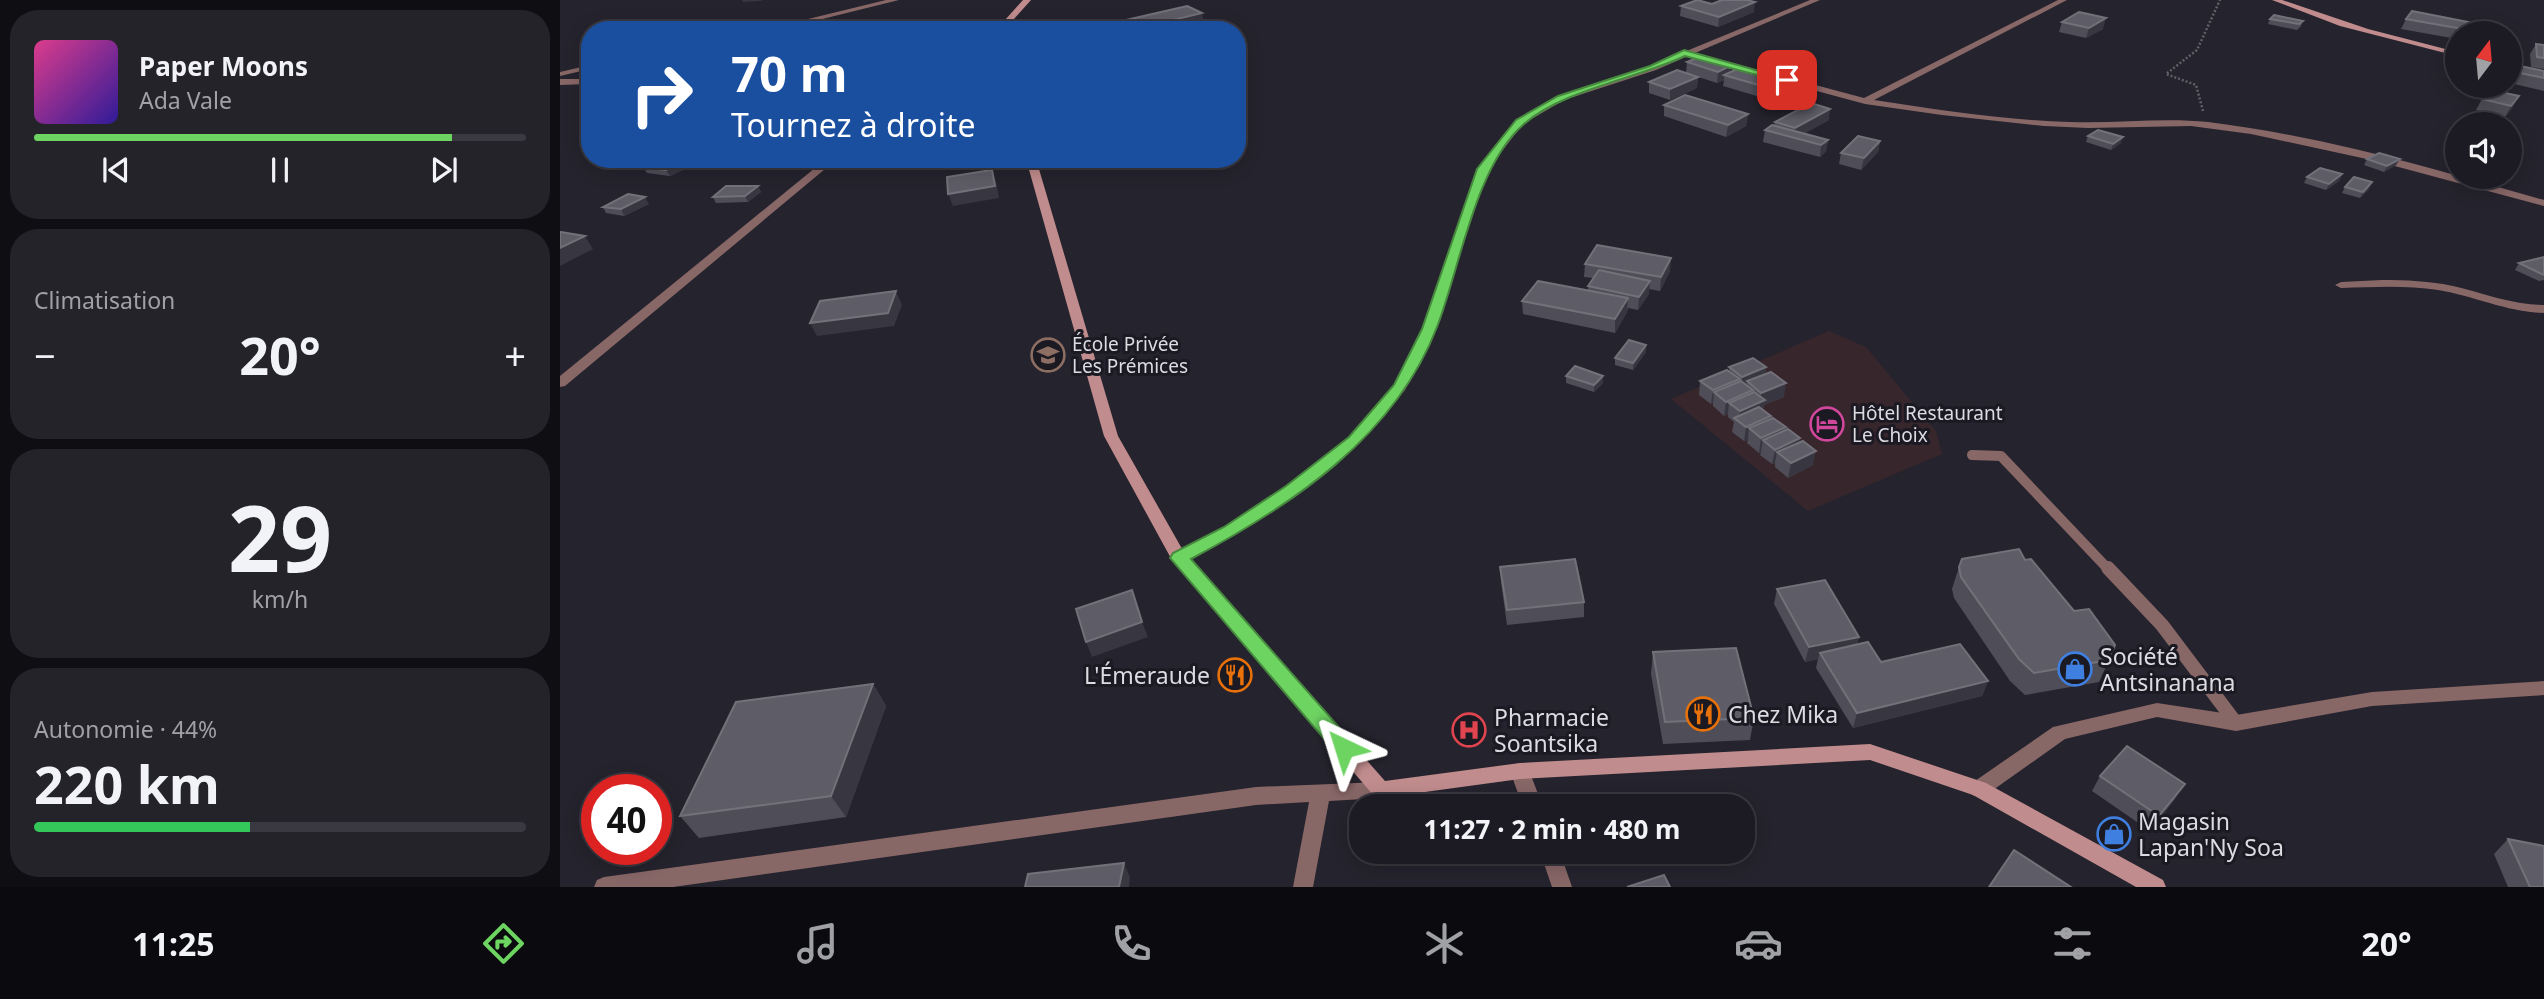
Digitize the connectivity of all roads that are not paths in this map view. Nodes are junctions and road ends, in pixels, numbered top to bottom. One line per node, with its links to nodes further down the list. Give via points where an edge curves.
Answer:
1 (895, 0): 6 (street)
2 (1027, 0): 7 (street)
3 (1816, 0): 9 (street)
4 (2061, 0): 16 (street)
5 (2276, 0): 8 (street, via 2325,20)
6 (805, 21)
7 (1008, 21)
8 (2445, 51)
9 (1684, 53): 16 (street); 24 (street, via 1561,98 1520,122 1483,169 1429,329 1400,387 1355,440 1292,489 1230,531)
10 (581, 69): 12 (street)
11 (2522, 69): 13 (street)
12 (560, 74)
13 (2544, 74)
14 (581, 81): 15 (street)
15 (560, 82)
16 (1865, 101): 19 (street, via 1994,121 2207,125 2379,156)
17 (821, 168): 22 (street)
18 (1034, 168): 24 (street, via 1111,436)
19 (2544, 203)
20 (2342, 285): 21 (street, via 2397,283 2448,288 2520,310)
21 (2544, 309)
22 (560, 383)
23 (1972, 454): 26 (lane, via 2001,456 2162,625)
24 (1179, 558): 29 (street)
25 (2544, 688): 26 (street, via 2372,699)
26 (2236, 723): 28 (street, via 2157,710 2060,732)
27 (1520, 771): 28 (street, via 1870,752); 29 (street); 31 (street)
28 (1979, 789): 36 (street)
29 (1381, 790): 30 (street)
30 (1321, 792): 33 (street, via 1256,796); 34 (street)
31 (1528, 794)
32 (1554, 864): 35 (street)
33 (604, 887)
34 (1303, 887)
35 (1562, 887)
36 (2156, 887)

